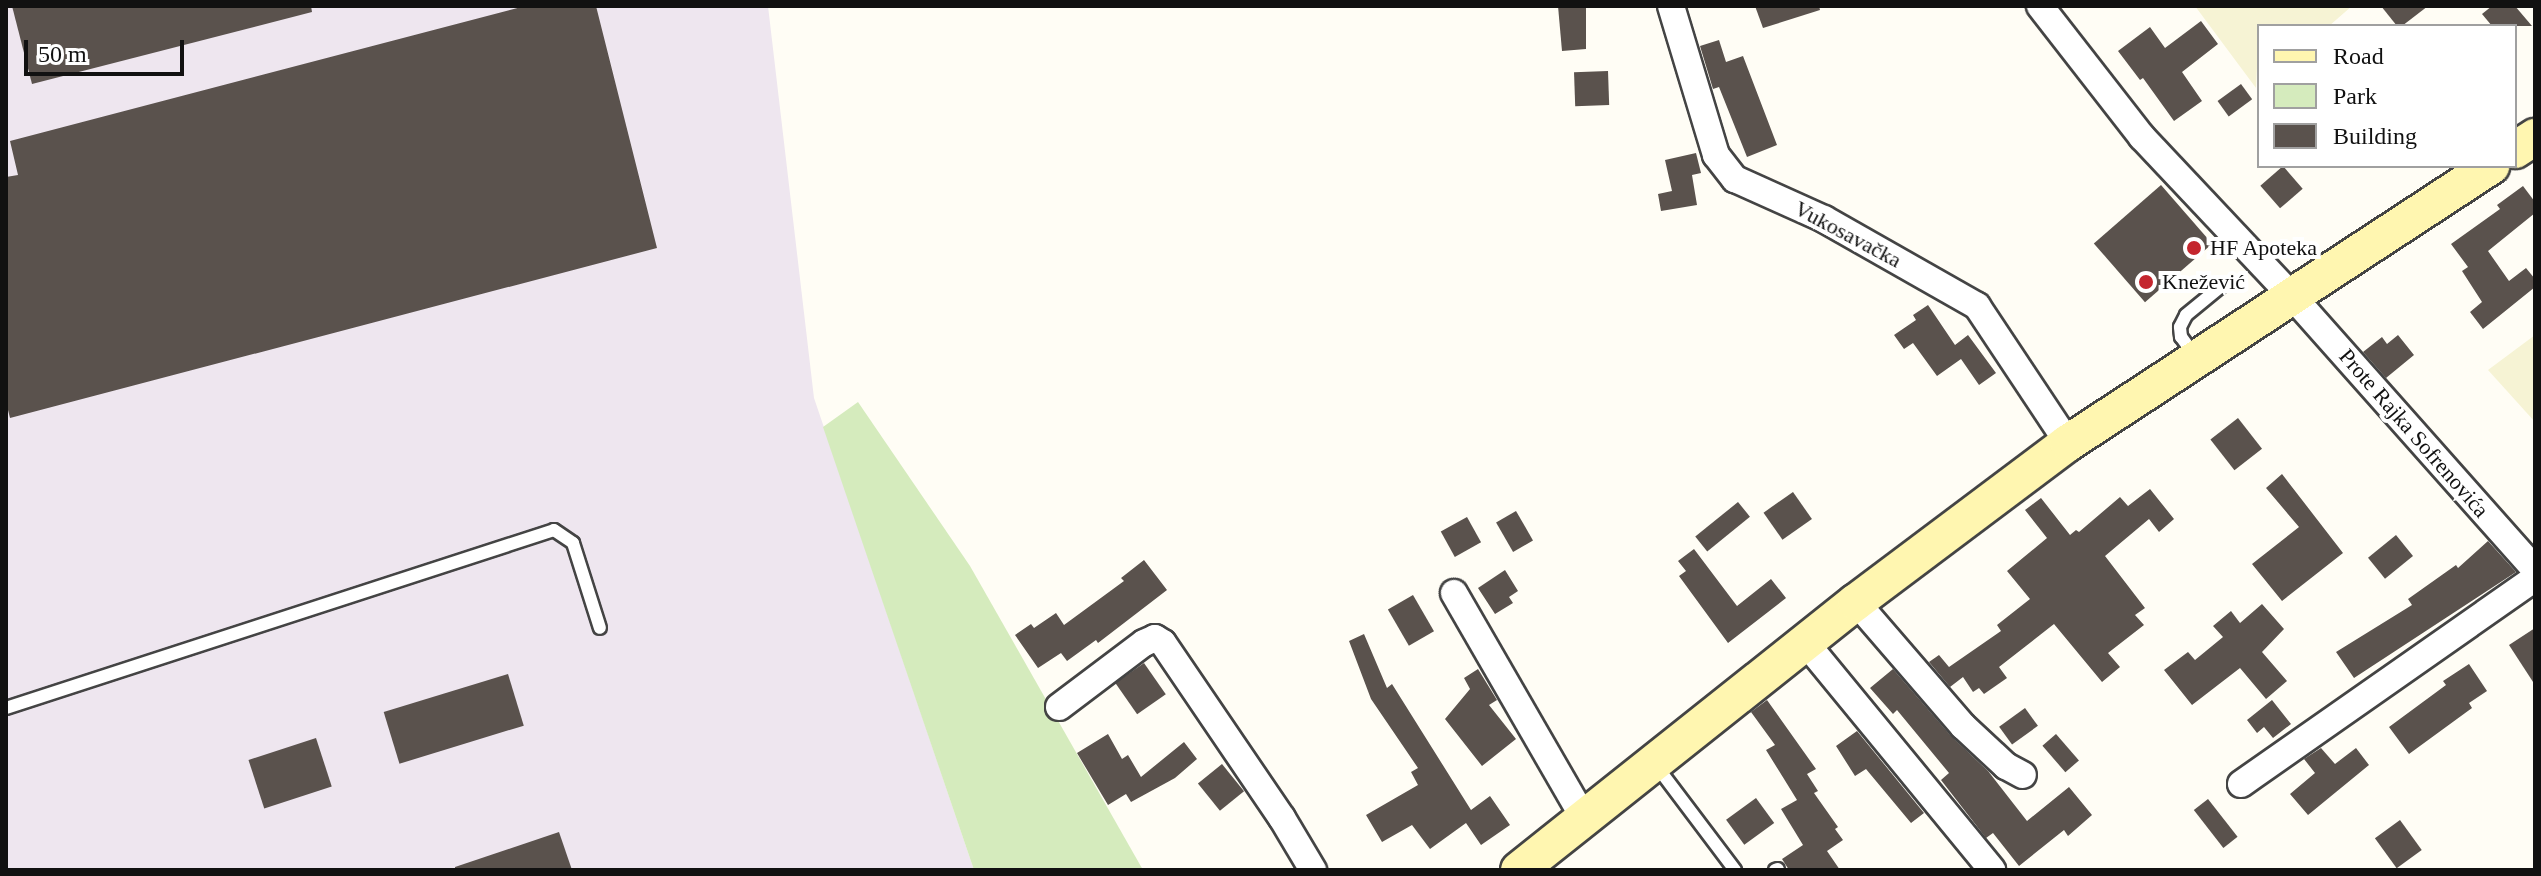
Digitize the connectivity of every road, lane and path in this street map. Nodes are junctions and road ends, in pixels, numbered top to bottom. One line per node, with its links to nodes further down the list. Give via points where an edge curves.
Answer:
1 (1671, 6): 9 (street, Vukosavačka, via 1716,155 1735,179 1824,219 1977,306)
2 (2040, 6): 7 (street, Prote Rajka Sofrenovića, via 2142,137)
3 (2535, 137): 4 (main road)
4 (2517, 149)
5 (2488, 168): 7 (main road)
6 (2225, 283): 8 (lane, via 2186,315 2180,327)
7 (2293, 297): 8 (main road); 10 (street, Prote Rajka Sofrenovića)
8 (2197, 359): 9 (main road)
9 (2068, 443): 13 (main road)
10 (2535, 570)
11 (2535, 578): 20 (street)
12 (1454, 593): 21 (street)
13 (1856, 602): 15 (main road); 19 (street, via 1963,726)
14 (600, 628): 17 (lane, via 573,543 554,530)
15 (1805, 642): 18 (main road); 25 (street)
16 (1059, 707): 22 (street, via 1144,643 1155,638 1163,643)
17 (6, 708)
18 (1653, 762): 21 (main road); 24 (lane)
19 (2023, 775)
20 (2241, 784)
21 (1583, 816): 23 (main road)
22 (1313, 870)
23 (1519, 870)
24 (1735, 870)
25 (1992, 870)

